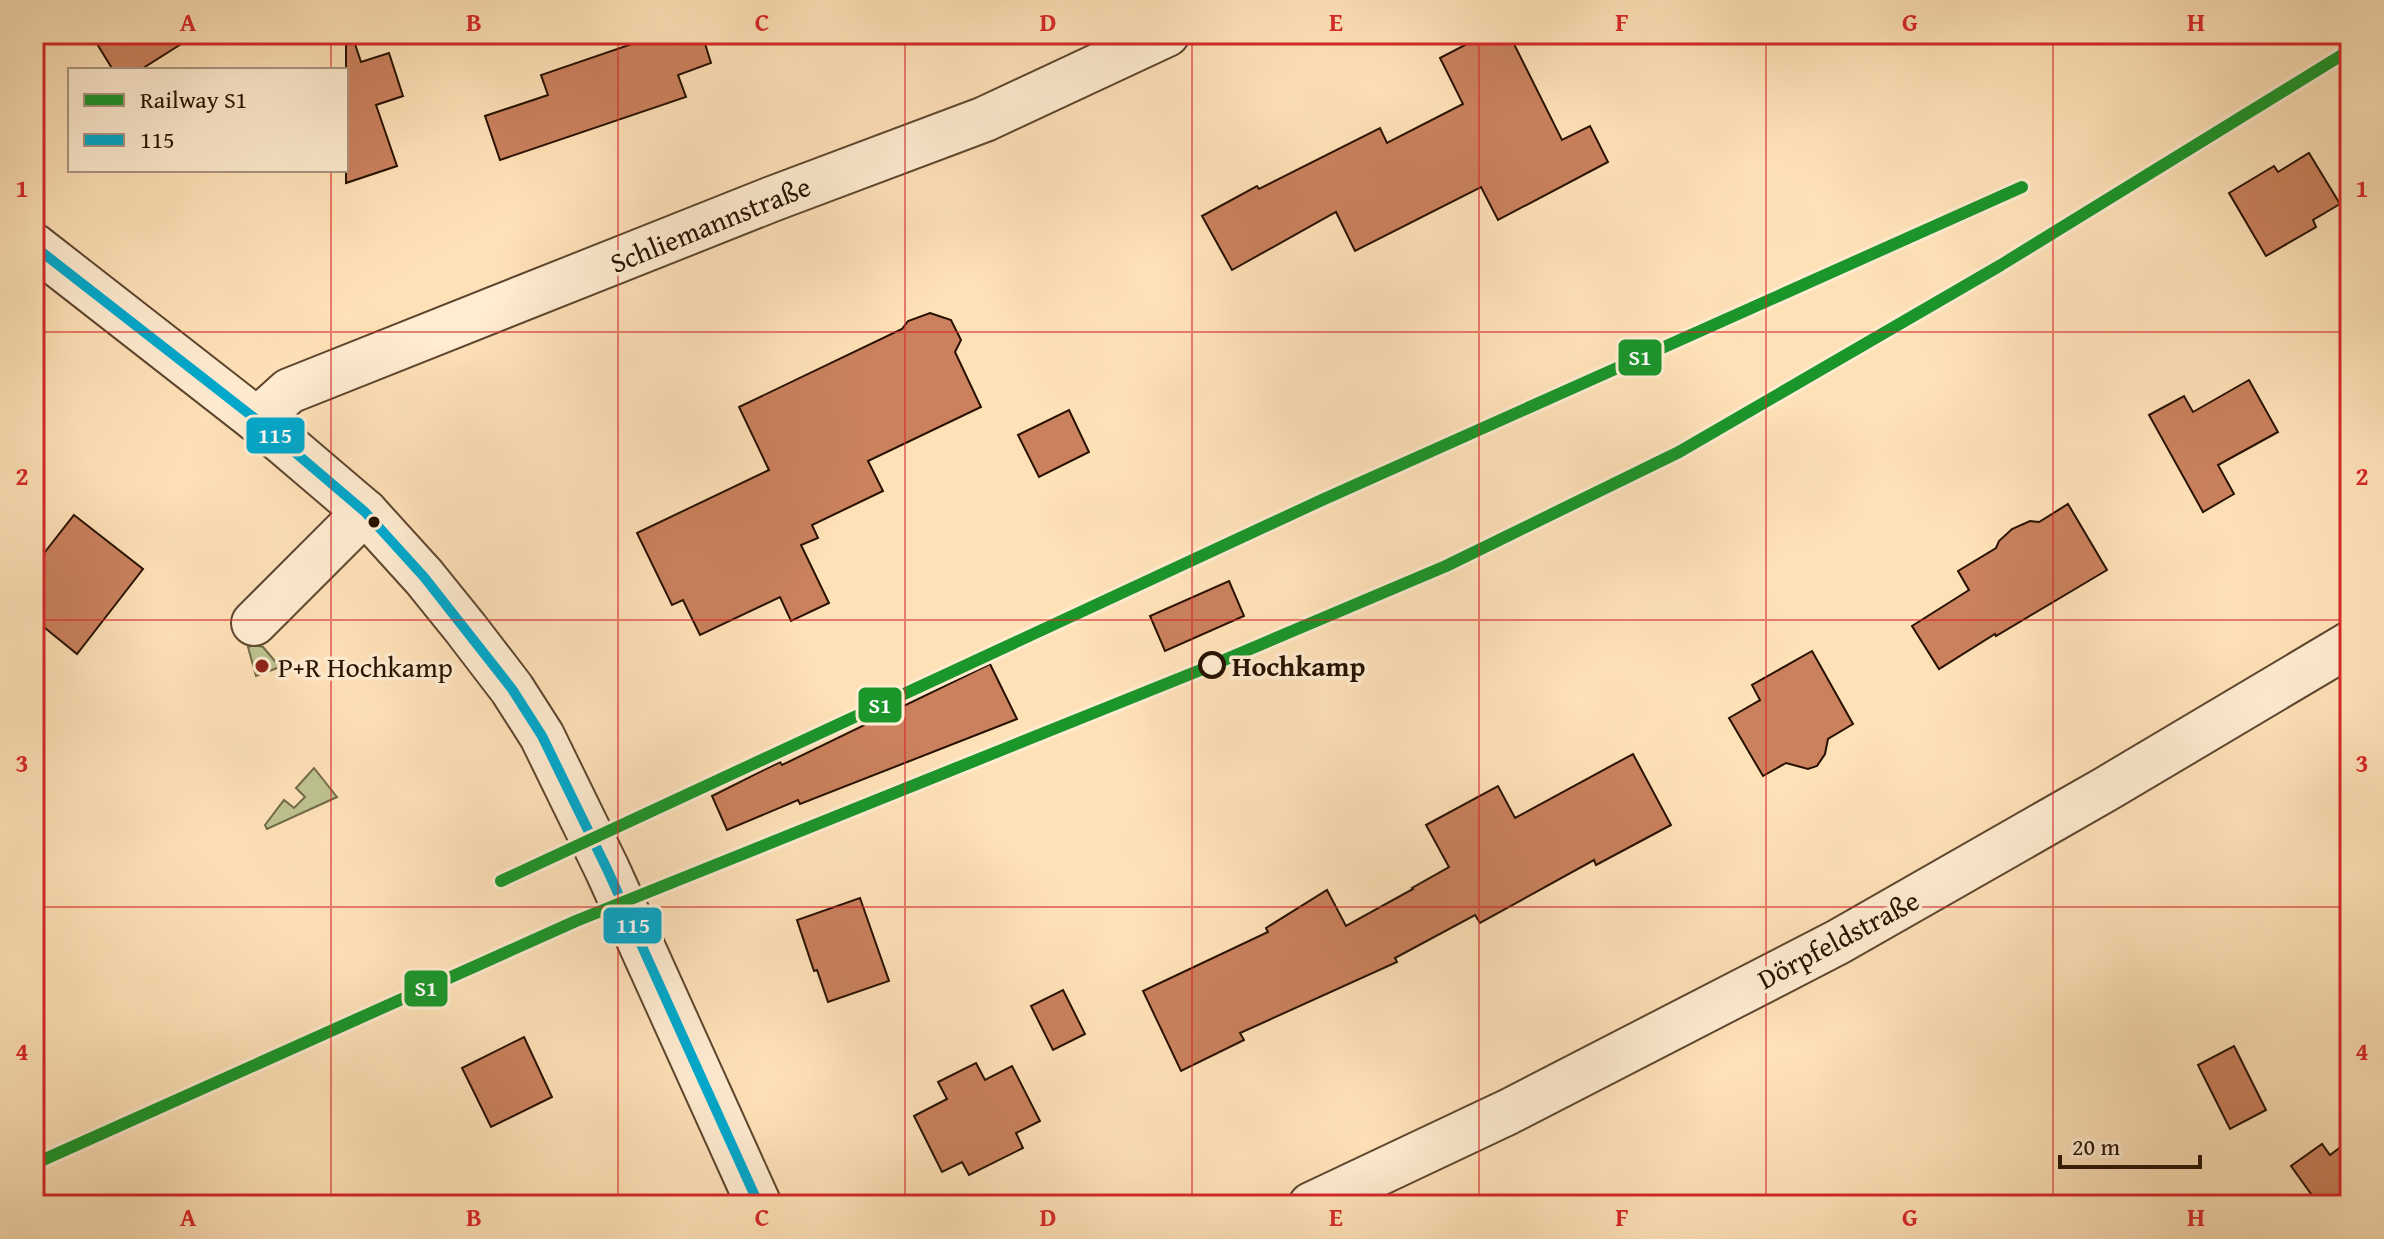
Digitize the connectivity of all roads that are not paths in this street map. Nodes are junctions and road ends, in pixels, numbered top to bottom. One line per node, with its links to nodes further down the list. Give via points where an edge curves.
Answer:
1 (1167, 34): 3 (street, Schliemannstraße, via 985,119 289,391)
2 (34, 246): 3 (street)
3 (257, 420): 4 (street)
4 (365, 512): 5 (street); 7 (street, via 466,629 542,736)
5 (254, 623)
6 (2350, 644): 8 (street, Dörpfeldstraße, via 1838,942 1508,1112)
7 (759, 1205)
8 (1311, 1205)

